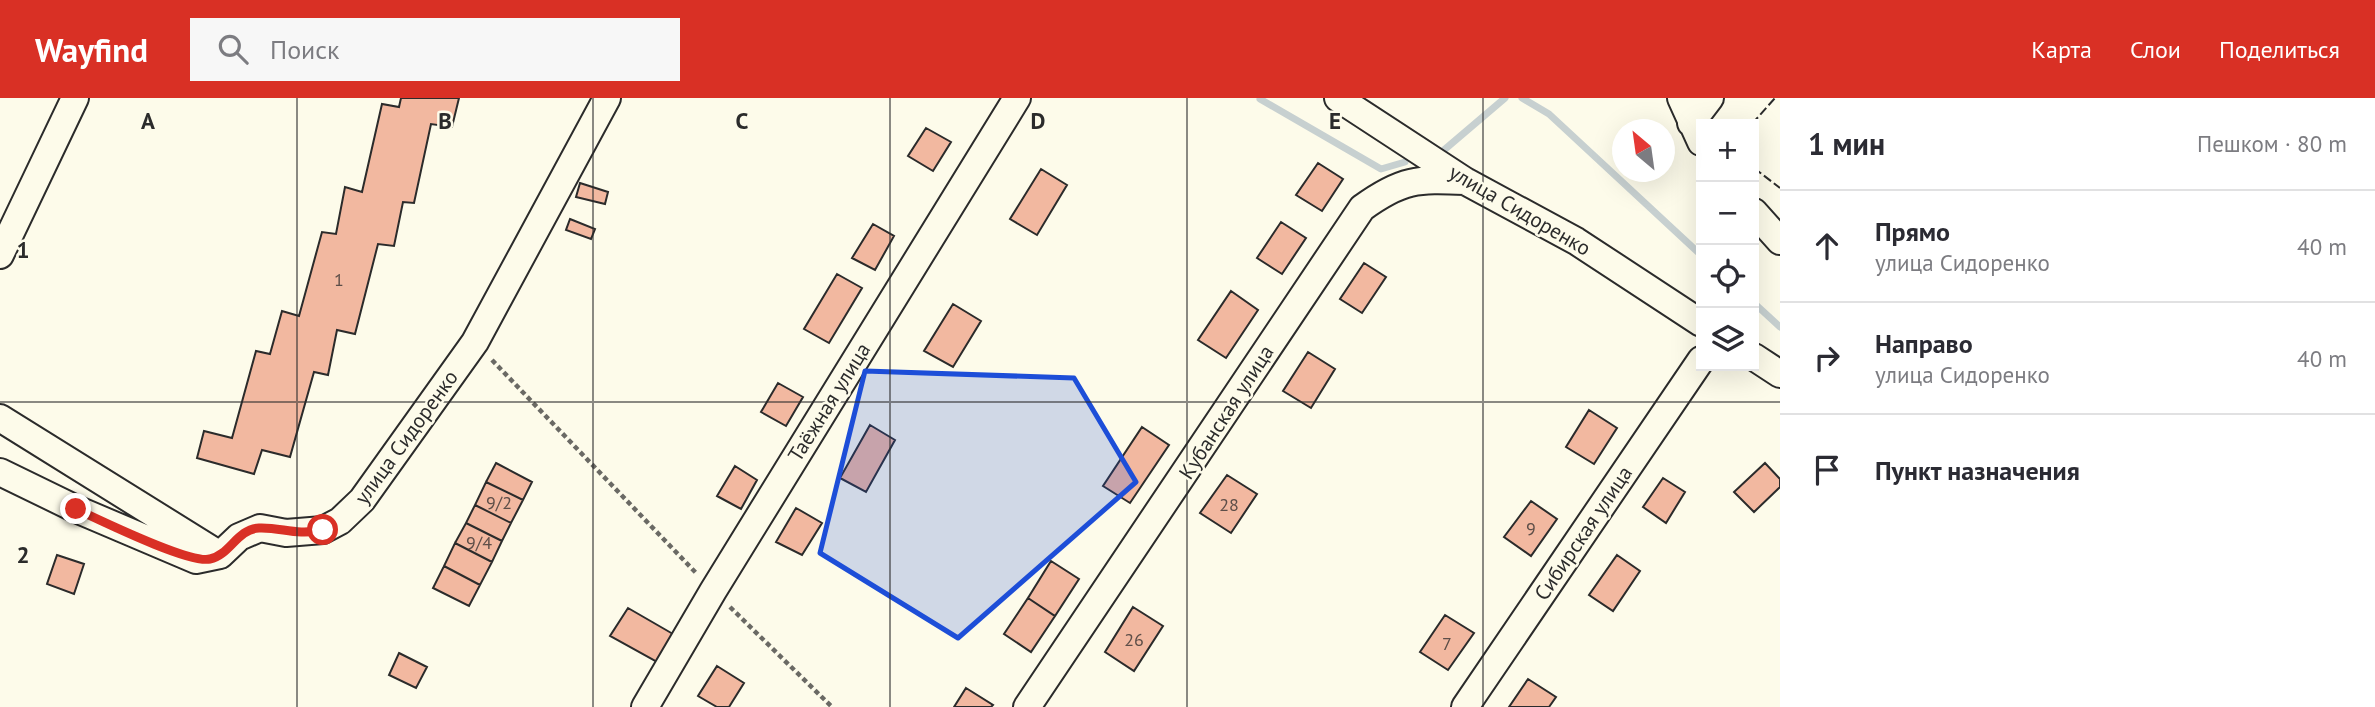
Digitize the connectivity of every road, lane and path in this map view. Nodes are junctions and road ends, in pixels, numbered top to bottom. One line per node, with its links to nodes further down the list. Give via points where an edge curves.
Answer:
1 (75, 98): 12 (street)
2 (607, 98): 14 (street, улица Сидоренко)
3 (1017, 98): 21 (street, Таёжная улица)
4 (1338, 98): 9 (street, улица Сидоренко)
5 (1681, 98): 8 (street)
6 (1710, 98): 7 (street)
7 (1701, 119)
8 (1696, 132)
9 (1465, 181): 13 (street, улица Сидоренко, via 1576,241); 24 (street, Кубанская улица, via 1420,179 1388,189 1362,208)
10 (1759, 218): 11 (street)
11 (1780, 241)
12 (0, 255)
13 (1696, 320)
14 (475, 342): 20 (street, улица Сидоренко, via 362,500 340,521 307,534 260,528 249,531); 21 (path)
15 (1759, 360): 17 (street)
16 (1696, 367): 25 (street, Сибирская улица)
17 (1780, 374)
18 (0, 418): 20 (street)
19 (0, 472): 20 (street, via 196,560)
20 (220, 555)
21 (713, 591): 22 (street, Таёжная улица); 23 (path)
22 (645, 707)
23 (832, 707)
24 (1027, 707)
25 (1465, 707)

